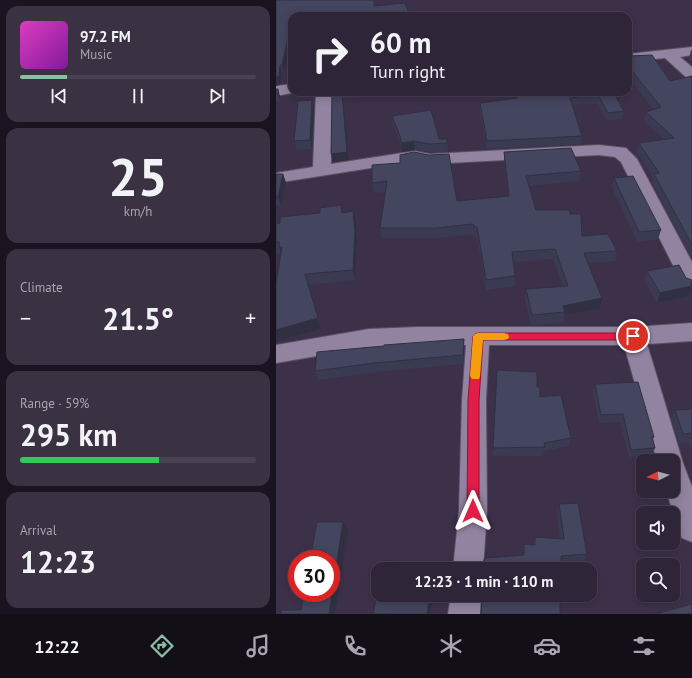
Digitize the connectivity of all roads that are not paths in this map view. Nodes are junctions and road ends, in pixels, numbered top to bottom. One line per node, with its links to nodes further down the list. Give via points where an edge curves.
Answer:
1 (692, 51): 2 (street)
2 (667, 53): 3 (street); 4 (street)
3 (632, 57)
4 (692, 75)
5 (288, 90): 6 (street)
6 (276, 91)
7 (324, 96): 8 (street)
8 (322, 171): 9 (street); 10 (street, via 415,156 430,159 599,150 620,152 628,159)
9 (276, 178)
10 (692, 282)
11 (692, 332): 13 (street)
12 (478, 336): 13 (street); 14 (street, via 369,338); 18 (street, via 474,400 473,511)
13 (633, 336): 15 (street)
14 (276, 354)
15 (668, 454)
16 (680, 492): 17 (street)
17 (692, 528)
18 (469, 562)
19 (465, 602): 20 (street)
20 (464, 614)

